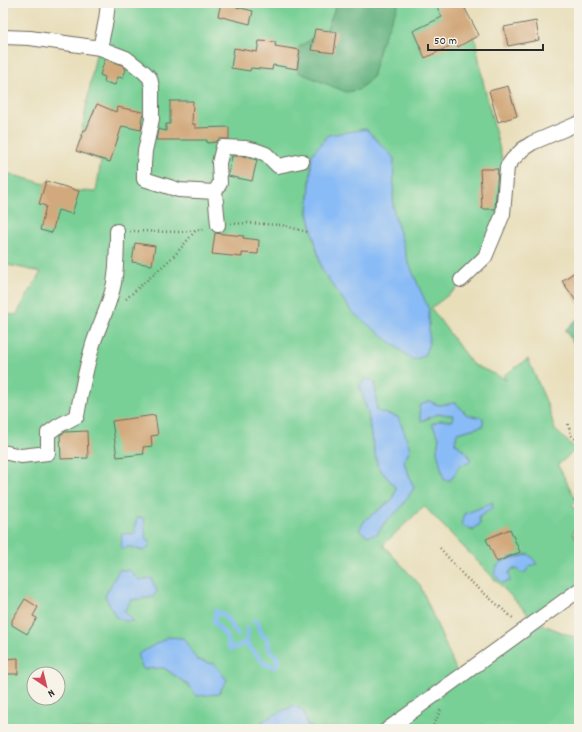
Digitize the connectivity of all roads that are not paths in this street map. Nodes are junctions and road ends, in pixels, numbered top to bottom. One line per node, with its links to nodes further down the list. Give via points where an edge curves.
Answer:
1 (108, 3): 3 (street)
2 (3, 37): 3 (street, via 30,38)
3 (100, 48): 6 (street, via 126,58 150,78 152,119 145,151 144,179 179,190)
4 (579, 123): 9 (street, via 532,143 512,160 507,167 503,214 485,256)
5 (302, 161): 6 (street, via 278,166 266,154 255,150 223,147 219,163 220,183)
6 (215, 192): 7 (street)
7 (218, 225)
8 (117, 231): 10 (street, via 114,283 93,343 77,416 48,433 48,452 21,456)
9 (461, 280)
10 (3, 452)
11 (579, 590): 12 (street)
12 (388, 729)

